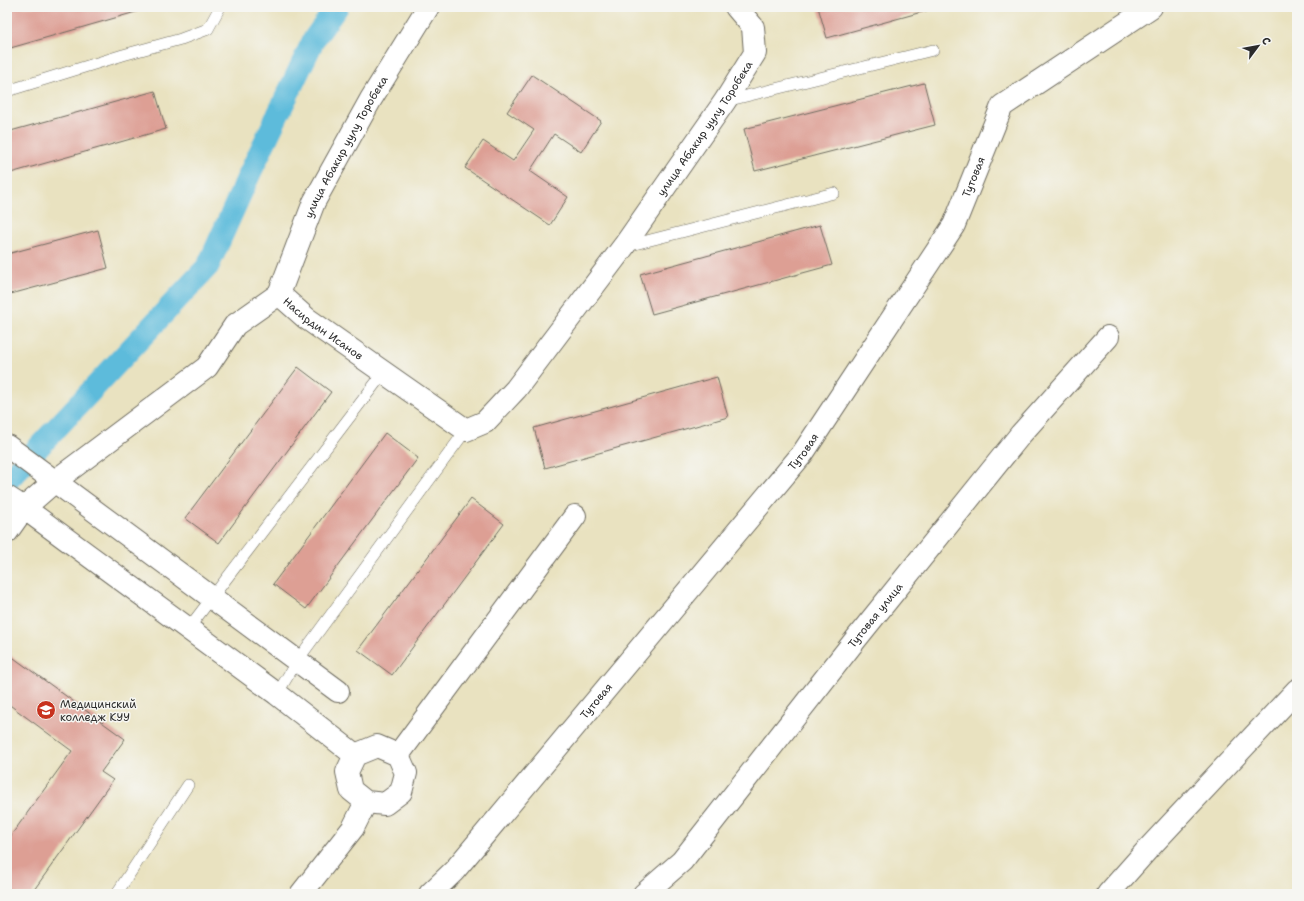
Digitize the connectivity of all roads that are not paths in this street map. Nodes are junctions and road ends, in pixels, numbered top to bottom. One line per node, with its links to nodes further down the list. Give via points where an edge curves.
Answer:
1 (220, 7): 6 (lane, via 208,28 181,39)
2 (428, 7): 10 (street, улица Абакир уулу Торобека, via 371,98 314,202)
3 (736, 7): 7 (street, улица Абакир уулу Торобека, via 753,27 755,53)
4 (1151, 7): 31 (street, Тутовая, via 1002,106 954,225 803,453 454,871)
5 (933, 50): 7 (lane)
6 (7, 91)
7 (725, 101): 9 (street, улица Абакир уулу Торобека)
8 (834, 193): 9 (lane)
9 (624, 246): 13 (street, via 516,389 485,422)
10 (279, 294): 12 (street, Насирдин Исанов, via 306,318); 15 (street, Насирдин Исанов, via 235,325 207,367)
11 (1108, 338): 32 (street, Тутовая улица, via 1021,434 682,861)
12 (384, 372): 13 (street, Насирдин Исанов); 19 (lane)
13 (466, 430): 21 (lane)
14 (7, 446): 15 (street)
15 (56, 481): 16 (street, Насирдин Исанов); 19 (street)
16 (15, 502): 18 (street, Насирдин Исанов); 20 (street)
17 (575, 516): 26 (street)
18 (7, 532)
19 (211, 598): 20 (lane); 21 (street)
20 (188, 629): 24 (street)
21 (298, 661): 23 (street); 24 (lane)
22 (1297, 690): 33 (street)
23 (338, 691)
24 (277, 694): 25 (street)
25 (355, 755): 26 (street, via 377,746); 28 (street, via 347,772 351,790)
26 (398, 755): 28 (street, via 406,773 401,792 385,804)
27 (188, 784): 29 (lane, via 119,890)
28 (366, 802): 30 (street, via 353,828)
29 (120, 894)
30 (301, 894)
31 (430, 894)
32 (644, 894)
33 (1108, 894)

